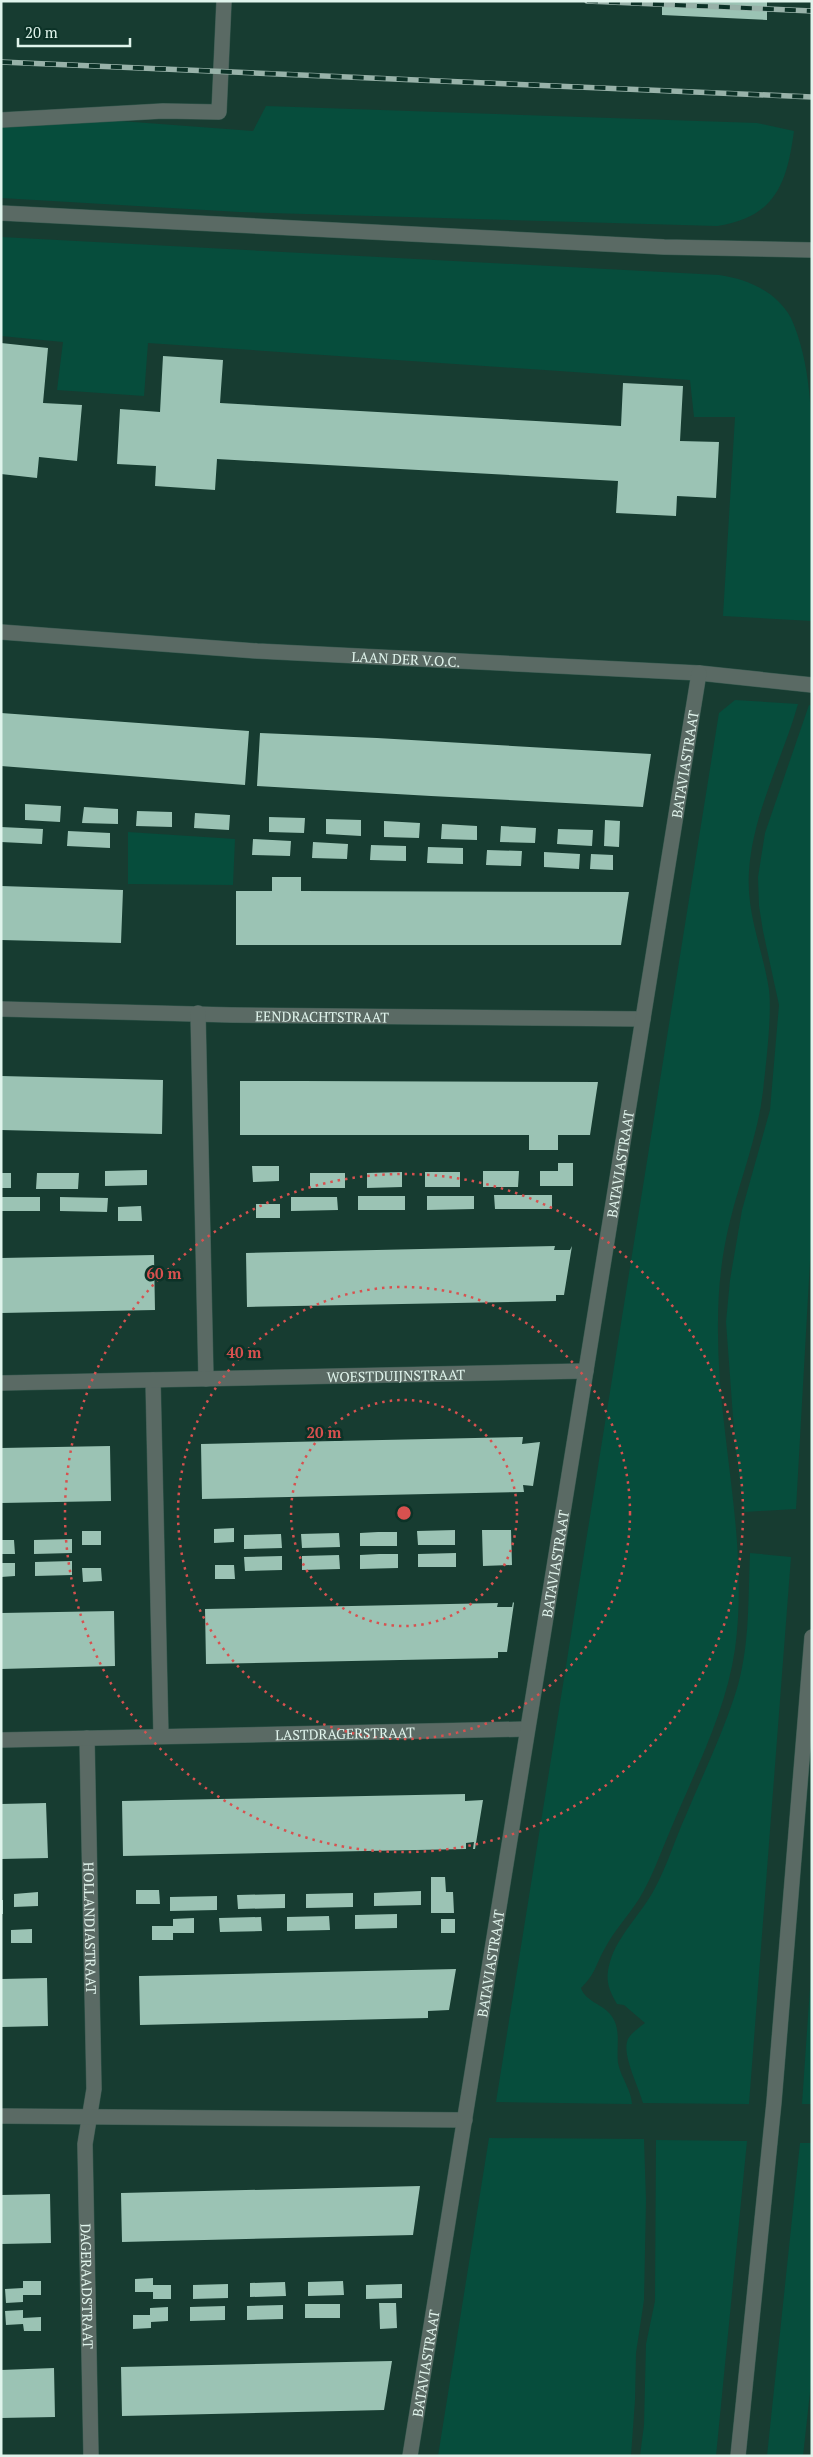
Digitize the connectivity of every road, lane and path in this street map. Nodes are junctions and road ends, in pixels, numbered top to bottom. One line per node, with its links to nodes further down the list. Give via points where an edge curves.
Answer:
1 (224, 1): 2 (street, via 219,112 163,111)
2 (1, 120)
3 (1, 213): 4 (street, via 664,247)
4 (812, 250)
5 (1, 632): 6 (street, LAAN DER V.O.C., via 257,651)
6 (699, 673): 7 (street, LAAN DER V.O.C.); 10 (street, BATAVIASTRAAT)
7 (812, 685)
8 (1, 1009): 9 (street, EENDRACHTSTRAAT)
9 (198, 1013): 10 (street, EENDRACHTSTRAAT); 12 (street)
10 (643, 1019): 11 (street, BATAVIASTRAAT)
11 (586, 1371): 12 (street, WOESTDUIJNSTRAAT); 16 (street, BATAVIASTRAAT)
12 (206, 1379): 13 (street, WOESTDUIJNSTRAAT)
13 (153, 1380): 14 (street, WOESTDUIJNSTRAAT); 17 (street)
14 (1, 1383)
15 (812, 1637): 25 (street, via 774,2102)
16 (527, 1729): 17 (street, LASTDRAGERSTRAAT); 22 (street, BATAVIASTRAAT)
17 (161, 1736): 18 (street, LASTDRAGERSTRAAT)
18 (87, 1738): 19 (street, LASTDRAGERSTRAAT); 21 (street, HOLLANDIASTRAAT, via 94,2089)
19 (1, 1740)
20 (1, 2116): 21 (street)
21 (88, 2117): 22 (street); 23 (street, DAGERAADSTRAAT, via 85,2144)
22 (464, 2120): 24 (street, BATAVIASTRAAT)
23 (91, 2456)
24 (410, 2456)
25 (738, 2456)

